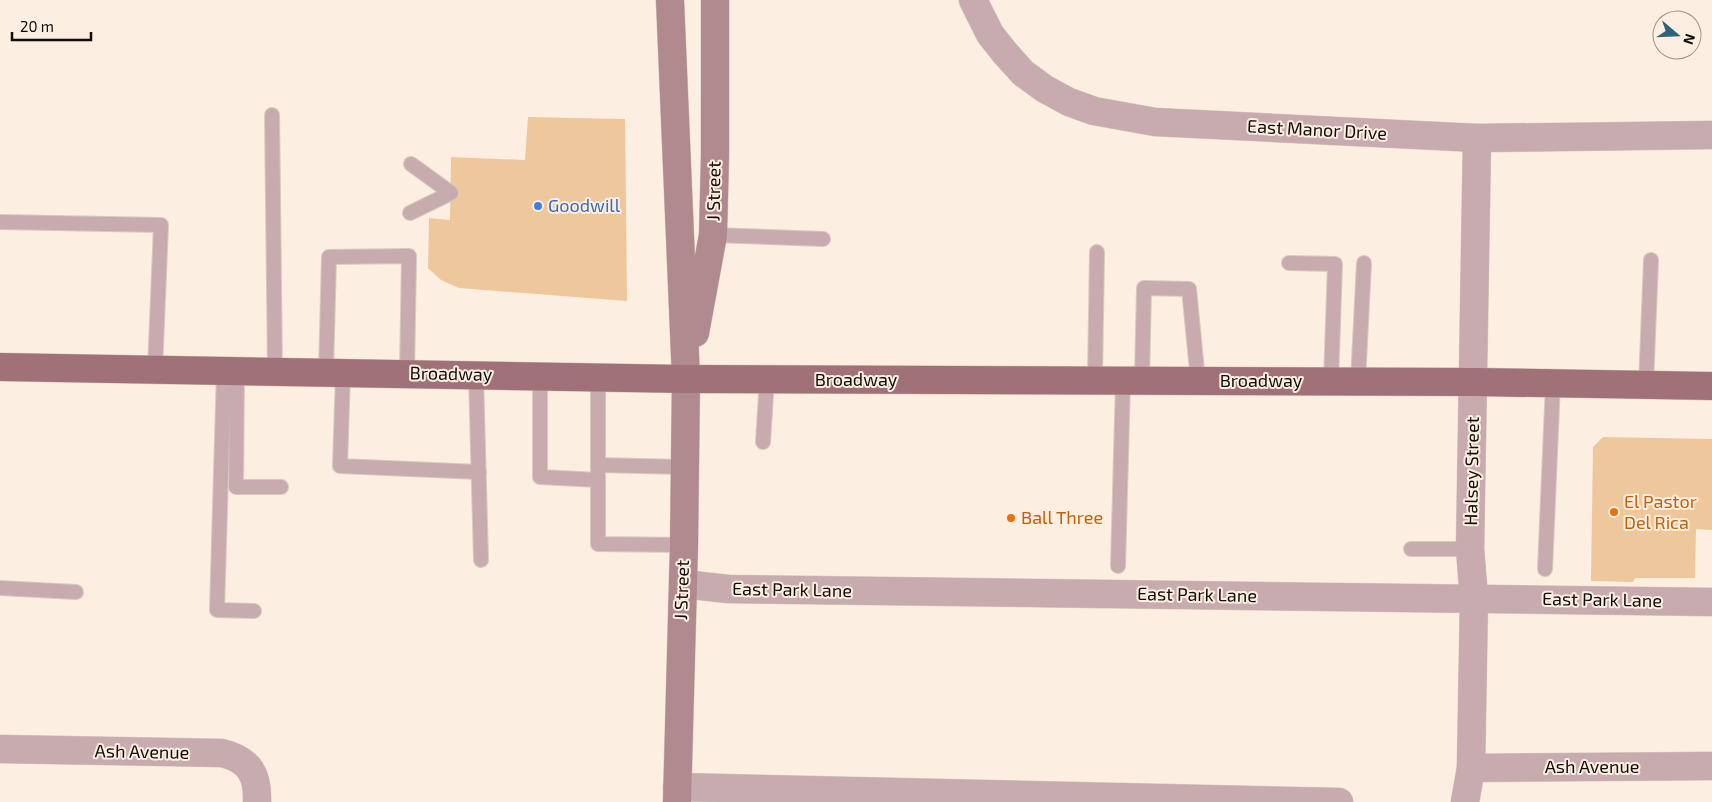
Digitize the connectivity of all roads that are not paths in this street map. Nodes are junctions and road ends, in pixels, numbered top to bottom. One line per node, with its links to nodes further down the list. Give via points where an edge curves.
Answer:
1 (670, 0): 25 (main road, J Street)
2 (715, 0): 10 (main road, J Street)
3 (973, 0): 6 (street, East Manor Drive, via 990,34 1023,72 1069,102 1094,111 1154,122)
4 (272, 116): 19 (lane)
5 (1712, 135): 6 (street, East Manor Drive)
6 (1477, 138): 32 (street, Halsey Street)
7 (411, 164): 8 (lane, via 451,194)
8 (410, 213)
9 (0, 222): 17 (lane, via 161,225)
10 (713, 235): 11 (lane); 25 (main road, J Street)
11 (823, 240)
12 (1097, 252): 27 (lane)
13 (1651, 260): 34 (lane)
14 (1289, 263): 30 (lane, via 1335,264)
15 (1364, 263): 31 (lane)
16 (0, 367): 17 (main road, Broadway)
17 (155, 370): 18 (main road, Broadway)
18 (230, 371): 19 (main road, Broadway); 41 (lane, via 236,487); 53 (lane, via 217,610)
19 (275, 372): 20 (main road, Broadway)
20 (335, 373): 21 (main road, Broadway); 21 (lane, via 329,257 409,256); 39 (lane, via 340,466)
21 (407, 374): 22 (main road, Broadway)
22 (476, 375): 23 (main road, Broadway); 39 (lane)
23 (540, 376): 24 (main road, Broadway); 40 (lane, via 540,477)
24 (598, 377): 25 (main road, Broadway); 37 (lane)
25 (686, 379): 26 (main road, Broadway); 38 (main road, J Street)
26 (767, 379): 27 (main road, Broadway); 36 (lane)
27 (1095, 380): 28 (main road, Broadway)
28 (1133, 380): 29 (main road, Broadway); 29 (lane, via 1144,288 1189,288); 46 (lane)
29 (1198, 381): 30 (main road, Broadway)
30 (1331, 381): 31 (main road, Broadway)
31 (1358, 381): 32 (main road, Broadway)
32 (1474, 382): 33 (main road, Broadway); 44 (street, Halsey Street)
33 (1553, 383): 34 (main road, Broadway); 47 (lane)
34 (1646, 385): 35 (main road, Broadway)
35 (1712, 386)
36 (763, 442)
37 (598, 465): 38 (lane); 40 (lane)
38 (684, 466): 42 (main road, J Street)
39 (479, 472): 45 (lane)
40 (598, 480): 42 (lane, via 598,544)
41 (281, 487)
42 (684, 545): 48 (main road, J Street)
43 (1411, 549): 44 (lane)
44 (1470, 549): 51 (street, Halsey Street)
45 (481, 560)
46 (1118, 566)
47 (1545, 569)
48 (682, 584): 51 (street, East Park Lane, via 728,589); 57 (main road, J Street)
49 (0, 588): 50 (lane)
50 (76, 592)
51 (1474, 598): 52 (street, East Park Lane); 56 (street, Halsey Street)
52 (1712, 602)
53 (254, 611)
54 (0, 749): 58 (street, Ash Avenue, via 222,753 243,761 250,769 257,786)
55 (1712, 766): 56 (street, Ash Avenue)
56 (1471, 768): 60 (street, Halsey Street)
57 (677, 795): 59 (street)
58 (257, 799)
59 (1339, 802)
60 (1465, 802)

